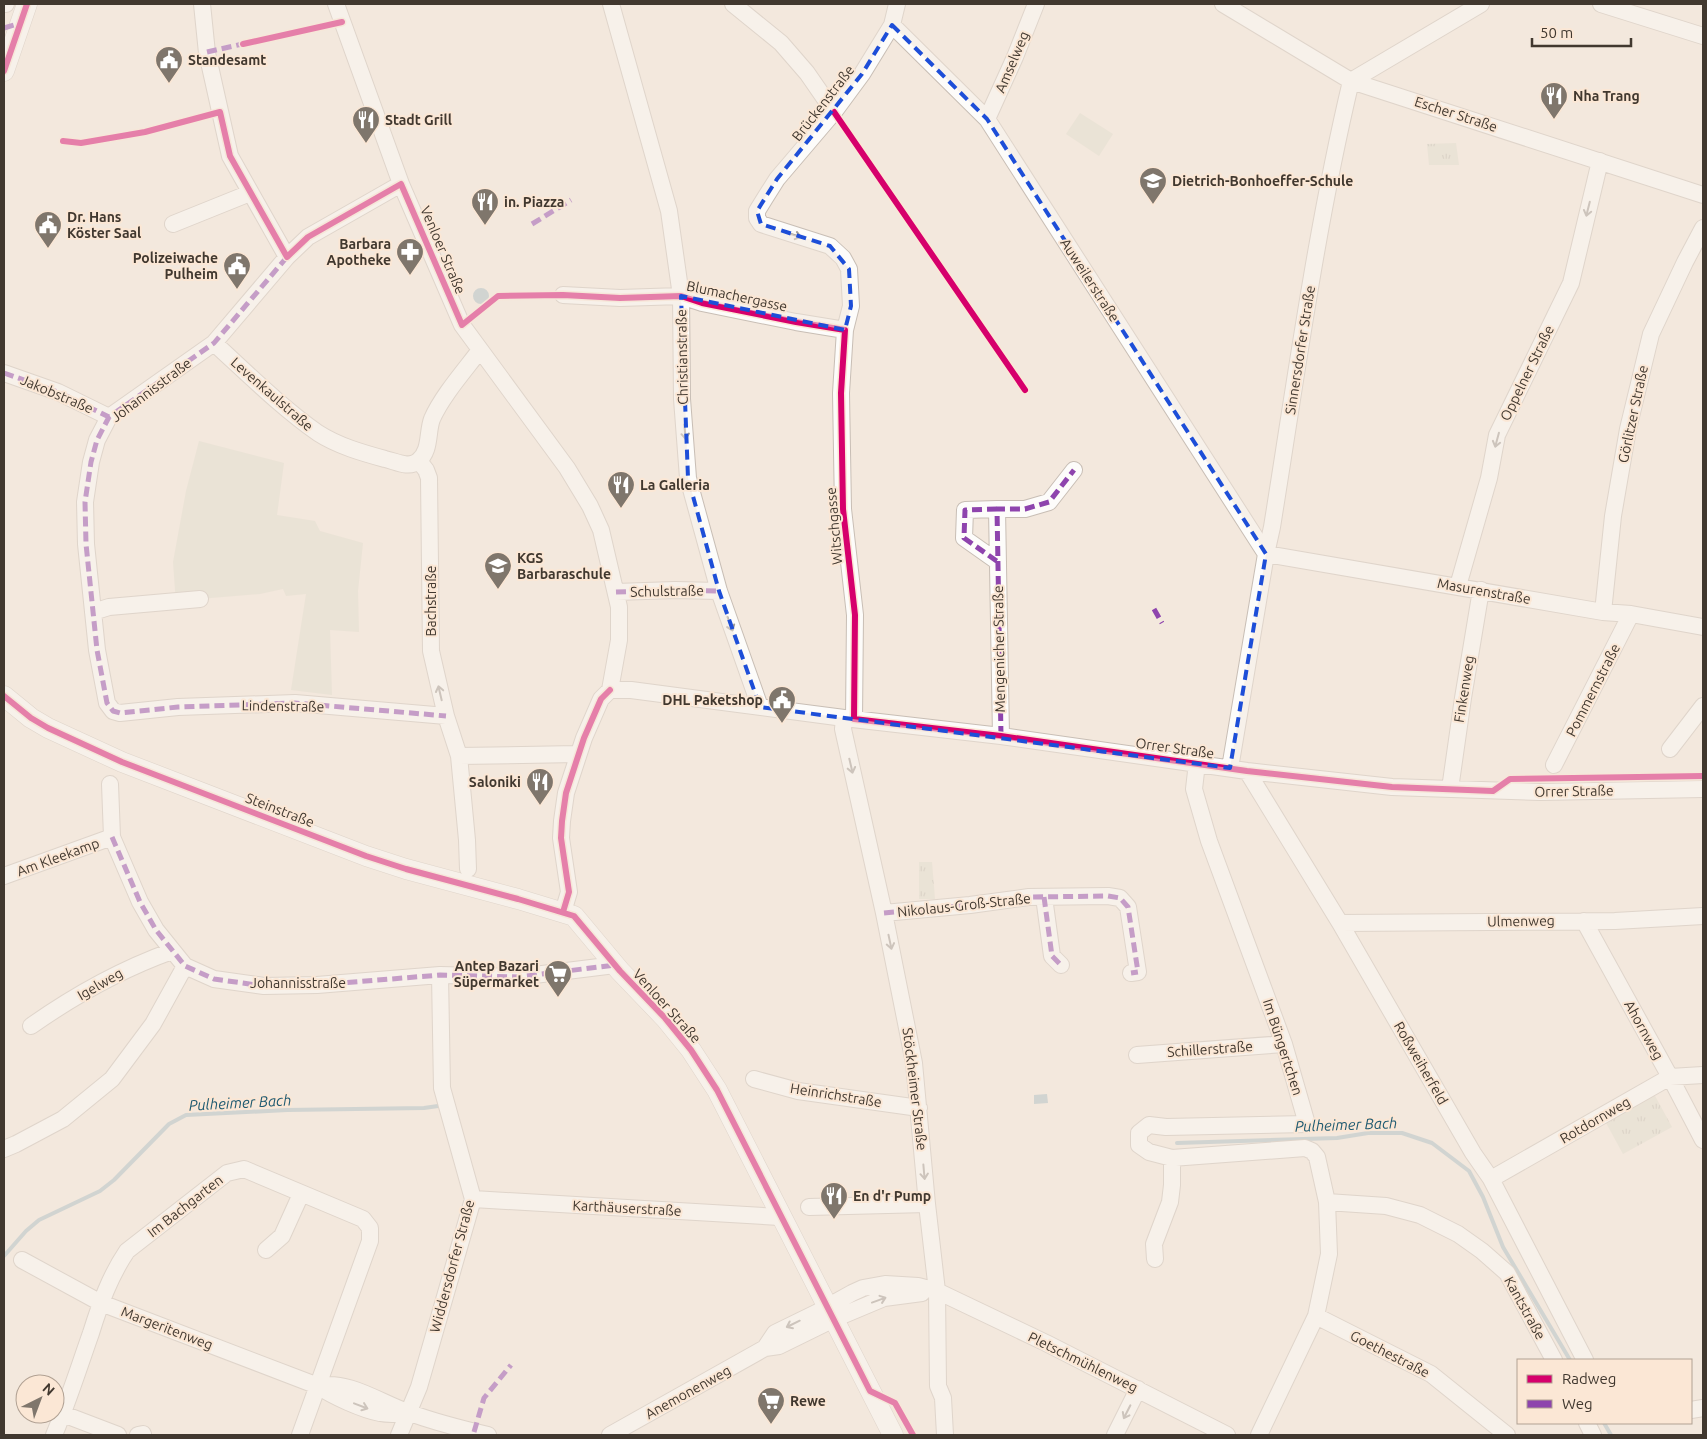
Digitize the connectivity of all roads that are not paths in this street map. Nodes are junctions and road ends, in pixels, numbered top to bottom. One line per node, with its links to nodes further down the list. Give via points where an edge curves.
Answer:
1 (27, 4): 14 (main road)
2 (202, 4): 20 (street, via 207,53 230,156)
3 (336, 4): 19 (street, Venloer Straße)
4 (611, 4): 27 (street, Christianstraße, via 669,211)
5 (733, 4): 16 (street, via 781,43)
6 (897, 4): 12 (street, Brückenstraße)
7 (1036, 4): 17 (street, Amselweg)
8 (1223, 4): 11 (street, Escher Straße)
9 (1481, 4): 15 (street)
10 (1601, 4): 13 (street)
11 (1243, 9): 15 (street, Escher Straße)
12 (892, 25): 16 (street, Brückenstraße); 17 (street, Auweilerstraße)
13 (1703, 36)
14 (5, 65)
15 (1351, 81): 18 (street, Escher Straße); 36 (street, Sinnersdorfer Straße, via 1316,250)
16 (834, 112): 22 (street, Brückenstraße, via 777,179)
17 (987, 120): 36 (street, Auweilerstraße)
18 (1600, 161): 21 (street, Escher Straße); 38 (street, Oppelner Straße, one-way to 38, via 1571,283 1497,436 1489,478)
19 (401, 184): 25 (street, Johannisstraße, via 308,237); 30 (street, Venloer Straße, via 462,325)
20 (250, 193): 23 (street); 25 (street)
21 (1703, 195)
22 (757, 212): 28 (street, Witschgasse, one-way to 28, via 761,224 830,246 843,258 849,269 851,306)
23 (173, 224)
24 (1703, 228): 44 (street, Görlitzer Straße, via 1651,334 1628,429 1613,516)
25 (287, 257): 29 (street, Johannisstraße)
26 (563, 296): 27 (street, Blumachergasse)
27 (681, 296): 28 (street, Blumachergasse, via 702,303); 40 (street, Christianstraße, one-way to 40, via 682,399 688,478)
28 (845, 330): 53 (street, Witschgasse, via 841,393 843,499 855,615)
29 (214, 343): 32 (street, Johannisstraße); 33 (street, Levenkaulstraße, via 319,434 355,451 407,465)
30 (480, 350): 33 (street, via 436,410); 41 (street, Venloer Straße, via 567,468 590,506 601,530)
31 (4, 373): 32 (street, Jakobstraße, via 58,392)
32 (109, 417): 43 (street, Johannisstraße, via 97,440 85,502)
33 (419, 461): 52 (street, Bachstraße, one-way to 33, via 431,651 429,478)
34 (1074, 470): 35 (street, via 1049,502 1025,509)
35 (997, 509): 37 (street, Mengenicher Straße); 37 (street, via 965,510 964,538)
36 (1266, 554): 38 (street, Masurenstraße); 60 (street, Sinnersdorfer Straße)
37 (998, 562): 54 (street, Mengenicher Straße)
38 (1458, 586): 39 (street, Masurenstraße)
39 (1481, 590): 44 (street, Masurenstraße); 63 (street, Finkenweg)
40 (719, 591): 41 (street, Schulstraße); 50 (street, Christianstraße, one-way to 50)
41 (616, 592): 47 (street, Venloer Straße, via 619,640)
42 (200, 599): 43 (street, via 109,607)
43 (93, 612): 51 (street, Johannisstraße, via 107,703 113,711)
44 (1603, 612): 45 (street, Masurenstraße)
45 (1631, 614): 46 (street, Masurenstraße); 59 (street, Pommernstraße)
46 (1703, 626)
47 (610, 690): 50 (street, Orrer Straße); 56 (street, Venloer Straße, via 601,699)
48 (4, 696): 69 (main road, Steinstraße, via 48,728 131,766 382,861)
49 (1703, 706): 55 (street)
50 (760, 707): 53 (street, Orrer Straße)
51 (120, 713): 52 (street, Lindenstraße, via 178,707 295,703)
52 (446, 716): 57 (street, Bachstraße)
53 (849, 719): 54 (street, Orrer Straße); 70 (street, Stöckheimer Straße, one-way to 70, via 843,729)
54 (1001, 736): 58 (street, Orrer Straße)
55 (1670, 749)
56 (578, 754): 57 (street); 69 (street, Venloer Straße, via 566,793 562,821 561,838 569,892)
57 (459, 756): 66 (street, Bachstraße)
58 (1197, 763): 60 (street, Orrer Straße); 81 (street, Im Büngertchen, via 1194,789 1209,841)
59 (1554, 765)
60 (1230, 768): 61 (street, Orrer Straße)
61 (1247, 770): 63 (street, Orrer Straße, via 1392,788); 73 (street, Roßweiherfeld)
62 (110, 784): 65 (street, Johannisstraße)
63 (1450, 789): 64 (street, Orrer Straße, via 1540,792)
64 (1703, 789)
65 (112, 837): 67 (street, Am Kleekamp); 74 (street, Johannisstraße, via 140,902)
66 (468, 869)
67 (4, 876)
68 (1044, 898): 70 (street, Nikolaus-Groß-Straße); 76 (street, Nikolaus-Groß-Straße, via 1052,956); 78 (street, Nikolaus-Groß-Straße, via 1120,898 1128,907 1138,972)
69 (563, 912): 75 (main road, Venloer Straße, via 574,916)
70 (884, 913): 86 (street, Stöckheimer Straße, one-way to 86, via 914,1063)
71 (1703, 916): 72 (street, Ulmenweg)
72 (1584, 921): 73 (street, Ulmenweg); 84 (street, Ahornweg)
73 (1340, 923): 90 (street, Roßweiherfeld)
74 (172, 951): 77 (street, Johannisstraße); 80 (street, Igelweg, via 131,966)
75 (615, 965): 79 (street, Johannisstraße, via 518,977); 96 (main road, Venloer Straße, via 691,1050 717,1090)
76 (1061, 965)
77 (185, 966): 79 (street, Johannisstraße, via 214,979 264,986); 88 (street, via 153,1024 112,1079 64,1119)
78 (1131, 973)
79 (440, 975): 92 (street, Widdersdorfer Straße, via 442,1088)
80 (31, 1026)
81 (1284, 1044): 82 (street, Schillerstraße); 89 (street, Im Büngertchen, via 1307,1124 1149,1125 1139,1133 1139,1145 1149,1152)
82 (1137, 1055)
83 (1703, 1075): 84 (street, Rotdornweg)
84 (1670, 1077): 87 (street, Ahornweg); 90 (street, Rotdornweg)
85 (754, 1079): 86 (street, Heinrichstraße, via 798,1091)
86 (919, 1108): 94 (street, Stöckheimer Straße, one-way to 94)
87 (1703, 1140)
88 (4, 1149)
89 (1172, 1158): 93 (street, Im Büngertchen, via 1305,1148 1317,1157); 98 (street, via 1170,1202 1154,1244)
90 (1491, 1179): 105 (street, Roßweiherfeld)
91 (301, 1194): 97 (street, via 282,1236); 101 (street, Im Bachgarten, via 244,1169 227,1173 127,1251 116,1267); 106 (street, Im Bachgarten, via 363,1218 370,1228 370,1242)
92 (473, 1199): 96 (street, Karthäuserstraße); 109 (street, Widdersdorfer Straße, via 419,1387)
93 (1327, 1202): 103 (street, Im Büngertchen, via 1330,1254); 104 (street, Kantstraße, via 1386,1206 1420,1215 1458,1234 1507,1273)
94 (927, 1204): 95 (street); 100 (street, Stöckheimer Straße)
95 (809, 1207)
96 (780, 1217): 102 (main road, Venloer Straße)
97 (266, 1250)
98 (1155, 1259)
99 (22, 1260): 101 (street, Margeritenweg)
100 (938, 1291): 102 (street, via 884,1298); 107 (street, Pletschmühlenweg); 117 (street, Stöckheimer Straße, via 938,1386 943,1398)
101 (101, 1304): 106 (street, Margeritenweg); 108 (street, Im Bachgarten)
102 (831, 1313): 115 (street, Anemonenweg, via 779,1346 765,1348); 116 (main road, Venloer Straße)
103 (1316, 1316): 120 (street, Im Büngertchen); 121 (street, Goethestraße, via 1431,1374)
104 (1553, 1359)
105 (1584, 1359)
106 (318, 1386): 109 (street, Margeritenweg, via 332,1395 380,1413); 112 (street, Im Bachgarten)
107 (1138, 1389): 118 (street, one-way to 118); 119 (street, Pletschmühlenweg)
108 (65, 1408)
109 (408, 1413): 113 (street, Widdersdorfer Straße); 114 (street)
110 (65, 1415): 111 (street)
111 (118, 1435)
112 (300, 1435)
113 (399, 1435)
114 (488, 1435)
115 (610, 1435)
116 (893, 1435)
117 (945, 1435)
118 (1115, 1435)
119 (1227, 1435)
120 (1259, 1435)
121 (1507, 1435)

